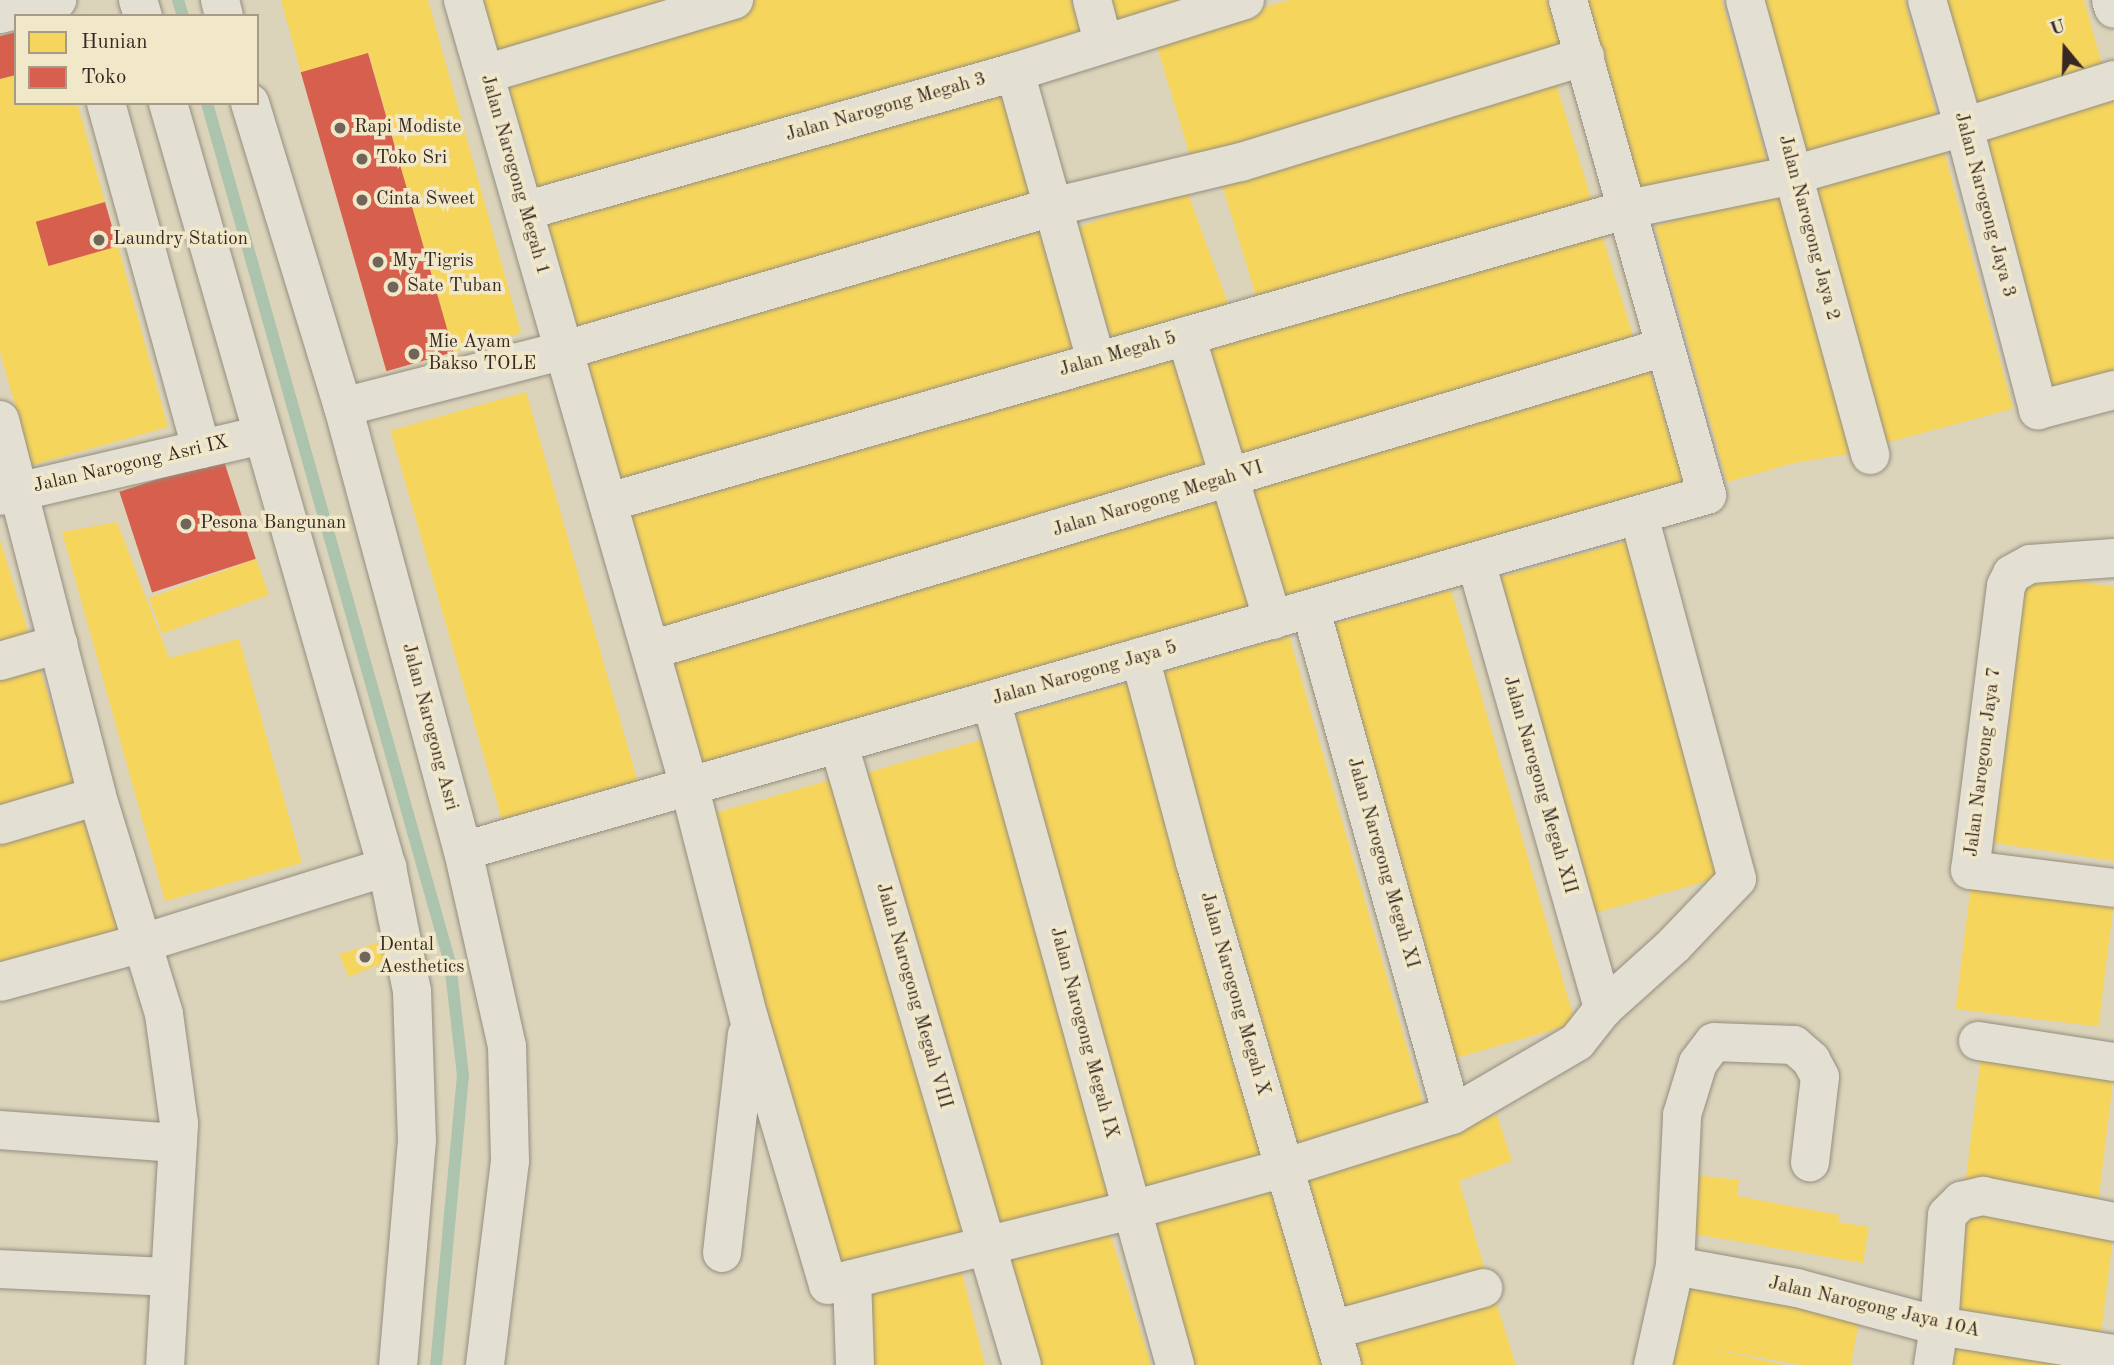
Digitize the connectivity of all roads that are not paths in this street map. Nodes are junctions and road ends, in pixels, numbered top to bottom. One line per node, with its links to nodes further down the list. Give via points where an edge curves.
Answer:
1 (57, 0): 11 (street)
2 (463, 0): 15 (street, Jalan Narogong Megah 1)
3 (734, 0): 15 (street)
4 (1092, 0): 12 (street)
5 (1245, 0): 12 (street, Jalan Narogong Megah 3)
6 (1567, 0): 13 (street)
7 (1745, 0): 21 (street, Jalan Narogong Jaya 2)
8 (1927, 0): 20 (street, Jalan Narogong Jaya 3)
9 (2111, 0): 10 (street)
10 (2114, 9)
11 (0, 14)
12 (1103, 42): 14 (street, Jalan Narogong Megah 3)
13 (1585, 56): 22 (street, via 1241,162); 23 (street)
14 (1015, 72): 22 (street); 24 (street, Jalan Narogong Megah 3)
15 (485, 74): 24 (street, Jalan Narogong Megah 1)
16 (2114, 80): 20 (street, Jalan Megah 5)
17 (107, 105): 33 (street)
18 (169, 105): 32 (street)
19 (251, 105): 30 (street, Jalan Narogong Asri)
20 (1964, 127): 21 (street, Jalan Megah 5); 29 (street, Jalan Narogong Jaya 3, via 2038,410)
21 (1793, 175): 23 (street, Jalan Megah 5); 34 (street, Jalan Narogong Jaya 2)
22 (1052, 207): 27 (street); 28 (street)
23 (1628, 209): 25 (street, Jalan Megah 5); 26 (street)
24 (524, 211): 27 (street, Jalan Narogong Megah 1)
25 (1186, 336): 28 (street, Jalan Megah 5); 35 (street)
26 (1665, 347): 35 (street, Jalan Narogong Megah VI); 38 (street, Jalan Narogong Jaya 5, via 1707,495)
27 (565, 351): 30 (street); 37 (street, Jalan Narogong Megah 1)
28 (1096, 360): 37 (street, Jalan Megah 5)
29 (2114, 390)
30 (343, 407): 52 (street, Jalan Narogong Asri)
31 (0, 420): 36 (street)
32 (262, 435): 33 (street, Jalan Narogong Asri IX); 53 (street)
33 (201, 449): 36 (street, Jalan Narogong Asri IX)
34 (1870, 455)
35 (1228, 479): 42 (street); 44 (street, Jalan Narogong Megah VI)
36 (10, 494): 43 (street)
37 (609, 502): 44 (street, Jalan Narogong Megah 1)
38 (1639, 516): 40 (street, Jalan Narogong Jaya 5); 57 (street, via 1737,878 1674,945)
39 (2114, 558): 54 (street, Jalan Narogong Jaya 7, via 2030,564 2012,574 2006,586 1970,870)
40 (1476, 562): 41 (street, Jalan Narogong Jaya 5); 57 (street, Jalan Narogong Megah XII)
41 (1311, 610): 42 (street, Jalan Narogong Jaya 5); 61 (street, Jalan Narogong Megah XI)
42 (1273, 620): 45 (street, Jalan Narogong Jaya 5)
43 (59, 644): 46 (street); 50 (street)
44 (650, 650): 49 (street, Jalan Narogong Megah 1)
45 (1140, 657): 47 (street, Jalan Narogong Jaya 5); 65 (street, Jalan Narogong Megah X)
46 (0, 662)
47 (991, 701): 48 (street, Jalan Narogong Jaya 5); 66 (street, Jalan Narogong Megah IX)
48 (839, 745): 49 (street, Jalan Narogong Jaya 5); 68 (street, Jalan Narogong Megah VIII)
49 (690, 789): 52 (street, Jalan Narogong Jaya 5); 58 (street, Jalan Narogong Megah 1)
50 (97, 796): 51 (street); 55 (street)
51 (0, 825)
52 (463, 852): 80 (street, Jalan Narogong Asri, via 507,1046 510,1161)
53 (387, 867): 55 (street); 79 (street, via 412,991 417,1140)
54 (2114, 888)
55 (143, 943): 56 (street); 63 (street, via 164,1014)
56 (0, 982)
57 (1603, 1009): 61 (street, via 1577,1042)
58 (748, 1018): 69 (street); 73 (street, Jalan Narogong Megah 1, via 828,1285)
59 (1978, 1041): 60 (street)
60 (2114, 1062)
61 (1452, 1115): 65 (street)
62 (0, 1130): 63 (street)
63 (178, 1143): 72 (street)
64 (1810, 1162): 70 (street, via 1819,1077 1811,1060 1794,1045 1714,1042 1698,1063 1682,1115)
65 (1284, 1168): 66 (street); 76 (street, Jalan Narogong Megah X)
66 (1132, 1210): 68 (street); 83 (street, Jalan Narogong Megah IX)
67 (2114, 1222): 75 (street, via 1983,1196 1961,1201 1947,1215)
68 (987, 1246): 73 (street); 82 (street, Jalan Narogong Megah VIII)
69 (722, 1253)
70 (1675, 1266): 75 (street, Jalan Narogong Jaya 10A, via 1797,1288); 84 (street)
71 (0, 1269): 72 (street)
72 (169, 1277): 78 (street)
73 (852, 1279): 81 (street)
74 (1483, 1288): 76 (street, Jalan Narogong Megah X)
75 (1939, 1326): 77 (street, Jalan Narogong Jaya 10A); 85 (street)
76 (1337, 1347)
77 (2114, 1354)
78 (165, 1365)
79 (398, 1365)
80 (485, 1365)
81 (855, 1365)
82 (1022, 1365)
83 (1175, 1365)
84 (1653, 1365)
85 (1933, 1365)

